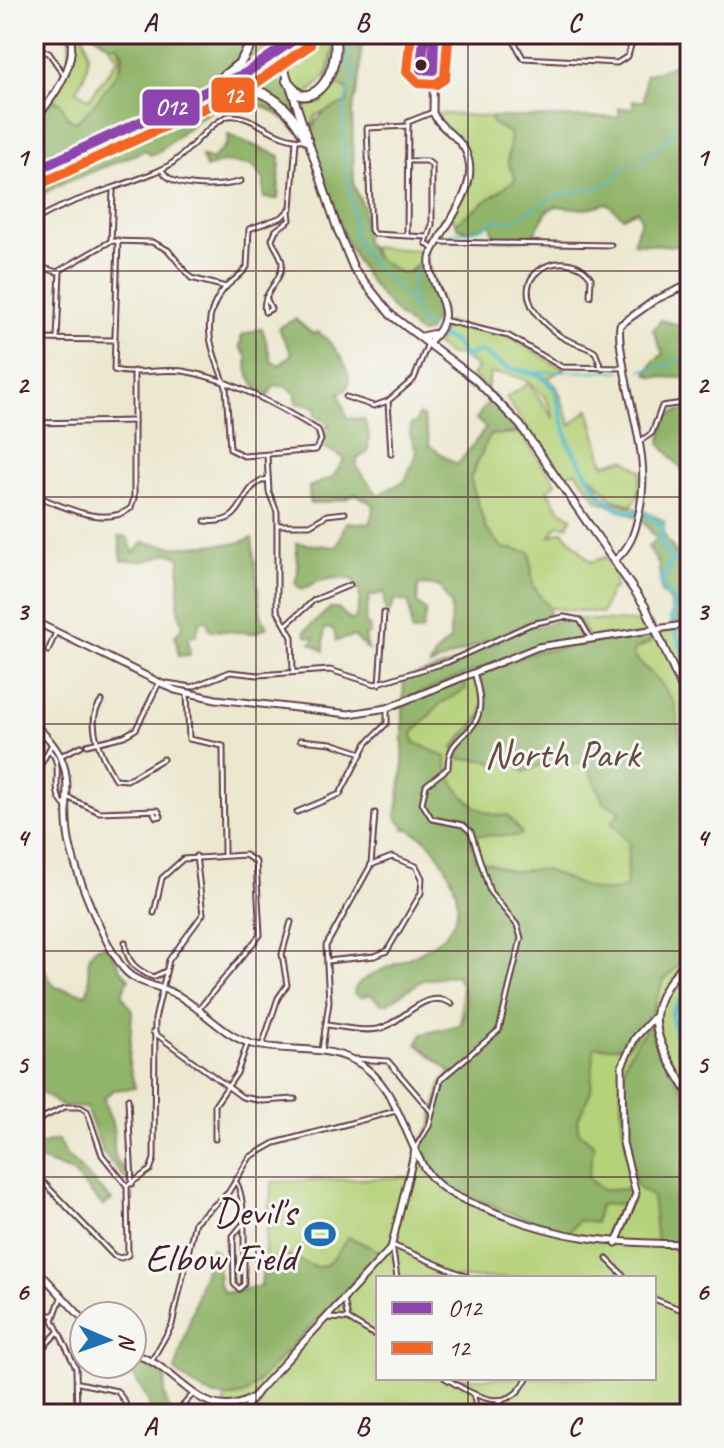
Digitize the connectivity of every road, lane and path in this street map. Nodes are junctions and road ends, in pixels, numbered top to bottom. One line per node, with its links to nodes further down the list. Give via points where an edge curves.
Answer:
1 (70, 34): 11 (street, via 72,57)
2 (254, 34): 8 (street); 13 (highway, via 240,63)
3 (300, 34): 9 (highway)
4 (333, 34): 12 (highway, via 334,59 318,92 300,95)
5 (434, 34): 14 (street)
6 (510, 34): 7 (street, via 523,58 617,63 629,54)
7 (634, 34)
8 (240, 40)
9 (281, 40): 12 (main road); 13 (highway, bridge, via 270,58)
10 (34, 48): 11 (street, via 49,53)
11 (64, 75): 15 (street)
12 (287, 81): 18 (main road)
13 (211, 88): 18 (highway, via 242,87 269,95 289,111); 20 (highway)
14 (433, 112): 16 (street, via 412,118); 30 (street, via 464,148 470,168 468,185)
15 (34, 121)
16 (408, 126): 19 (street); 26 (street, via 367,128 372,233)
17 (296, 140): 18 (street); 21 (street, via 275,136 242,116 228,116); 24 (street)
18 (307, 140): 41 (main road, via 354,269 383,307)
19 (407, 161): 26 (street); 27 (street, via 427,161 432,168 432,225)
20 (34, 169)
21 (162, 170): 22 (street, via 177,183); 23 (street)
22 (241, 181)
23 (113, 191): 25 (street, via 70,202); 29 (street)
24 (289, 211): 36 (street, via 249,229 247,267); 38 (street, via 290,220 272,239 282,269)
25 (34, 221)
26 (407, 234): 27 (street)
27 (427, 237): 32 (street, via 427,246)
28 (118, 240): 29 (street); 36 (street, via 161,244 190,277); 44 (street)
29 (111, 241): 34 (street)
30 (437, 242): 31 (street); 32 (street)
31 (611, 245)
32 (433, 249): 39 (street, via 429,267 445,305)
33 (34, 265): 34 (street)
34 (60, 271): 43 (street)
35 (690, 284): 47 (street, via 621,322)
36 (226, 287): 50 (street, via 207,320)
37 (590, 296): 48 (street, via 591,278 578,267 543,266 528,283 546,324 595,352)
38 (266, 297)
39 (443, 320): 40 (street); 48 (street, via 509,336 562,367)
40 (434, 335): 41 (main road); 45 (street); 46 (main road)
41 (420, 337): 45 (main road)
42 (34, 339): 43 (street)
43 (57, 339): 44 (street)
44 (113, 340): 49 (street, via 113,368)
45 (428, 343): 46 (main road); 52 (street, via 414,379)
46 (437, 350): 64 (main road, via 505,408)
47 (624, 368): 48 (street); 56 (street)
48 (602, 369)
49 (134, 371): 50 (street, via 187,371); 54 (street)
50 (225, 384): 58 (street, via 230,449 240,455); 58 (street, via 262,398 320,433 314,451)
51 (346, 397): 52 (street, via 374,406)
52 (388, 401): 57 (street)
53 (690, 402): 56 (street, via 662,406 652,433)
54 (134, 421): 55 (street); 60 (street, via 134,498 129,510 87,514)
55 (34, 423)
56 (642, 440): 64 (street, via 645,472 639,514 629,546)
57 (391, 454)
58 (267, 455): 59 (street)
59 (268, 479): 62 (street, via 253,485 233,516); 63 (street)
60 (34, 495)
61 (345, 513): 63 (street, via 310,525)
62 (205, 521)
63 (278, 525): 69 (street, via 277,610)
64 (614, 561): 70 (main road)
65 (350, 585): 69 (street, via 314,600)
66 (384, 613): 77 (street)
67 (34, 621): 71 (street)
68 (687, 625): 70 (street)
69 (285, 626): 74 (street, via 292,639)
70 (656, 629): 72 (street); 80 (main road)
71 (56, 632): 73 (street); 76 (street)
72 (591, 639): 75 (street, via 525,651); 77 (street, via 580,620 531,624 448,662)
73 (48, 651)
74 (293, 672): 76 (street, via 227,673 187,687); 77 (street, via 333,671)
75 (474, 672): 81 (street); 121 (street, via 477,718 452,745 448,768 426,785 422,803 432,819 463,825 471,832 490,892 517,925 520,942 499,1030 441,1079)
76 (158, 683): 78 (street); 84 (street, via 139,726 128,735)
77 (379, 684)
78 (187, 693): 81 (street, via 340,713); 97 (street, via 189,739 223,746)
79 (102, 701): 84 (street, via 94,717)
80 (690, 706)
81 (387, 708): 88 (street, via 387,723)
82 (34, 724): 87 (street)
83 (300, 740): 88 (street)
84 (99, 742): 85 (street); 90 (street, via 119,781)
85 (87, 745)
86 (81, 746): 89 (street)
87 (50, 747): 89 (street); 92 (street, via 39,768); 93 (street, via 58,763 56,793)
88 (362, 753): 94 (street, via 338,797)
89 (60, 756): 91 (street)
90 (163, 759)
91 (69, 798): 93 (street); 95 (street, via 99,812)
92 (34, 808)
93 (69, 809): 106 (street, via 71,848 119,961 133,977)
94 (297, 812)
95 (154, 813)
96 (375, 813): 99 (street)
97 (224, 855): 98 (street); 108 (street, via 248,855 256,862 261,933)
98 (196, 856): 100 (street, via 179,860 164,874); 105 (street, via 203,914)
99 (371, 865): 104 (street, via 327,943); 104 (street, via 392,857 411,862 422,878 419,897 385,953)
100 (154, 913)
101 (291, 922): 113 (street, via 282,954 287,985)
102 (125, 942): 105 (street, via 137,969 153,977)
103 (690, 958): 109 (main road, via 664,986)
104 (327, 961): 110 (street)
105 (166, 971): 106 (street)
106 (162, 989): 108 (street); 111 (street)
107 (452, 1004): 110 (street, via 427,1001 374,1030)
108 (198, 1010): 112 (street)
109 (654, 1017): 117 (main road, via 660,1046); 131 (street, via 632,1042 621,1071 623,1150 636,1194)
110 (327, 1025): 114 (street)
111 (153, 1032): 116 (street); 129 (street, via 154,1159 150,1170)
112 (248, 1042): 113 (street); 116 (street)
113 (262, 1046): 114 (street)
114 (322, 1050): 115 (street)
115 (353, 1060): 120 (street, via 378,1079); 121 (street, via 386,1059)
116 (227, 1088): 119 (street, via 254,1101); 123 (street, via 214,1108)
117 (690, 1095)
118 (128, 1099): 129 (street)
119 (295, 1099)
120 (396, 1110): 124 (street); 128 (street, via 268,1145 250,1157)
121 (431, 1111): 124 (street)
122 (40, 1119): 129 (street, via 65,1107 86,1110 102,1155)
123 (215, 1139)
124 (415, 1149): 125 (street); 126 (street)
125 (423, 1166): 126 (street); 131 (street, via 449,1193 518,1222 568,1238)
126 (410, 1169): 133 (street)
127 (34, 1177): 129 (street, via 120,1258 130,1250)
128 (235, 1181): 130 (street, via 241,1192); 152 (street, via 193,1225 172,1325)
129 (129, 1185)
130 (242, 1225): 130 (street, via 233,1236 234,1284 239,1289 244,1284)
131 (616, 1243): 132 (street)
132 (690, 1244)
133 (392, 1245): 136 (street); 137 (street); 140 (street)
134 (607, 1259): 138 (street)
135 (34, 1266): 139 (street)
136 (397, 1276)
137 (465, 1276)
138 (624, 1276)
139 (62, 1295): 142 (street); 145 (street)
140 (344, 1300): 146 (street); 147 (street)
141 (656, 1300): 143 (street)
142 (68, 1302)
143 (690, 1313)
144 (34, 1315): 145 (street)
145 (53, 1315): 148 (street)
146 (326, 1318): 147 (street); 158 (street)
147 (348, 1319): 149 (street)
148 (58, 1332): 150 (street); 155 (street, via 72,1355)
149 (376, 1336)
150 (34, 1357)
151 (148, 1359): 152 (street)
152 (152, 1360): 156 (street)
153 (448, 1380): 157 (street)
154 (526, 1380): 159 (street)
155 (79, 1383): 163 (street); 164 (street, via 117,1391)
156 (193, 1394): 160 (street); 162 (street)
157 (474, 1396): 159 (street); 167 (street)
158 (251, 1398): 161 (street); 166 (street)
159 (505, 1399): 167 (street)
160 (214, 1405): 161 (street); 165 (street)
161 (230, 1406): 166 (street)
162 (178, 1411)
163 (77, 1414)
164 (125, 1414)
165 (213, 1414)
166 (240, 1414)
167 (479, 1414)

